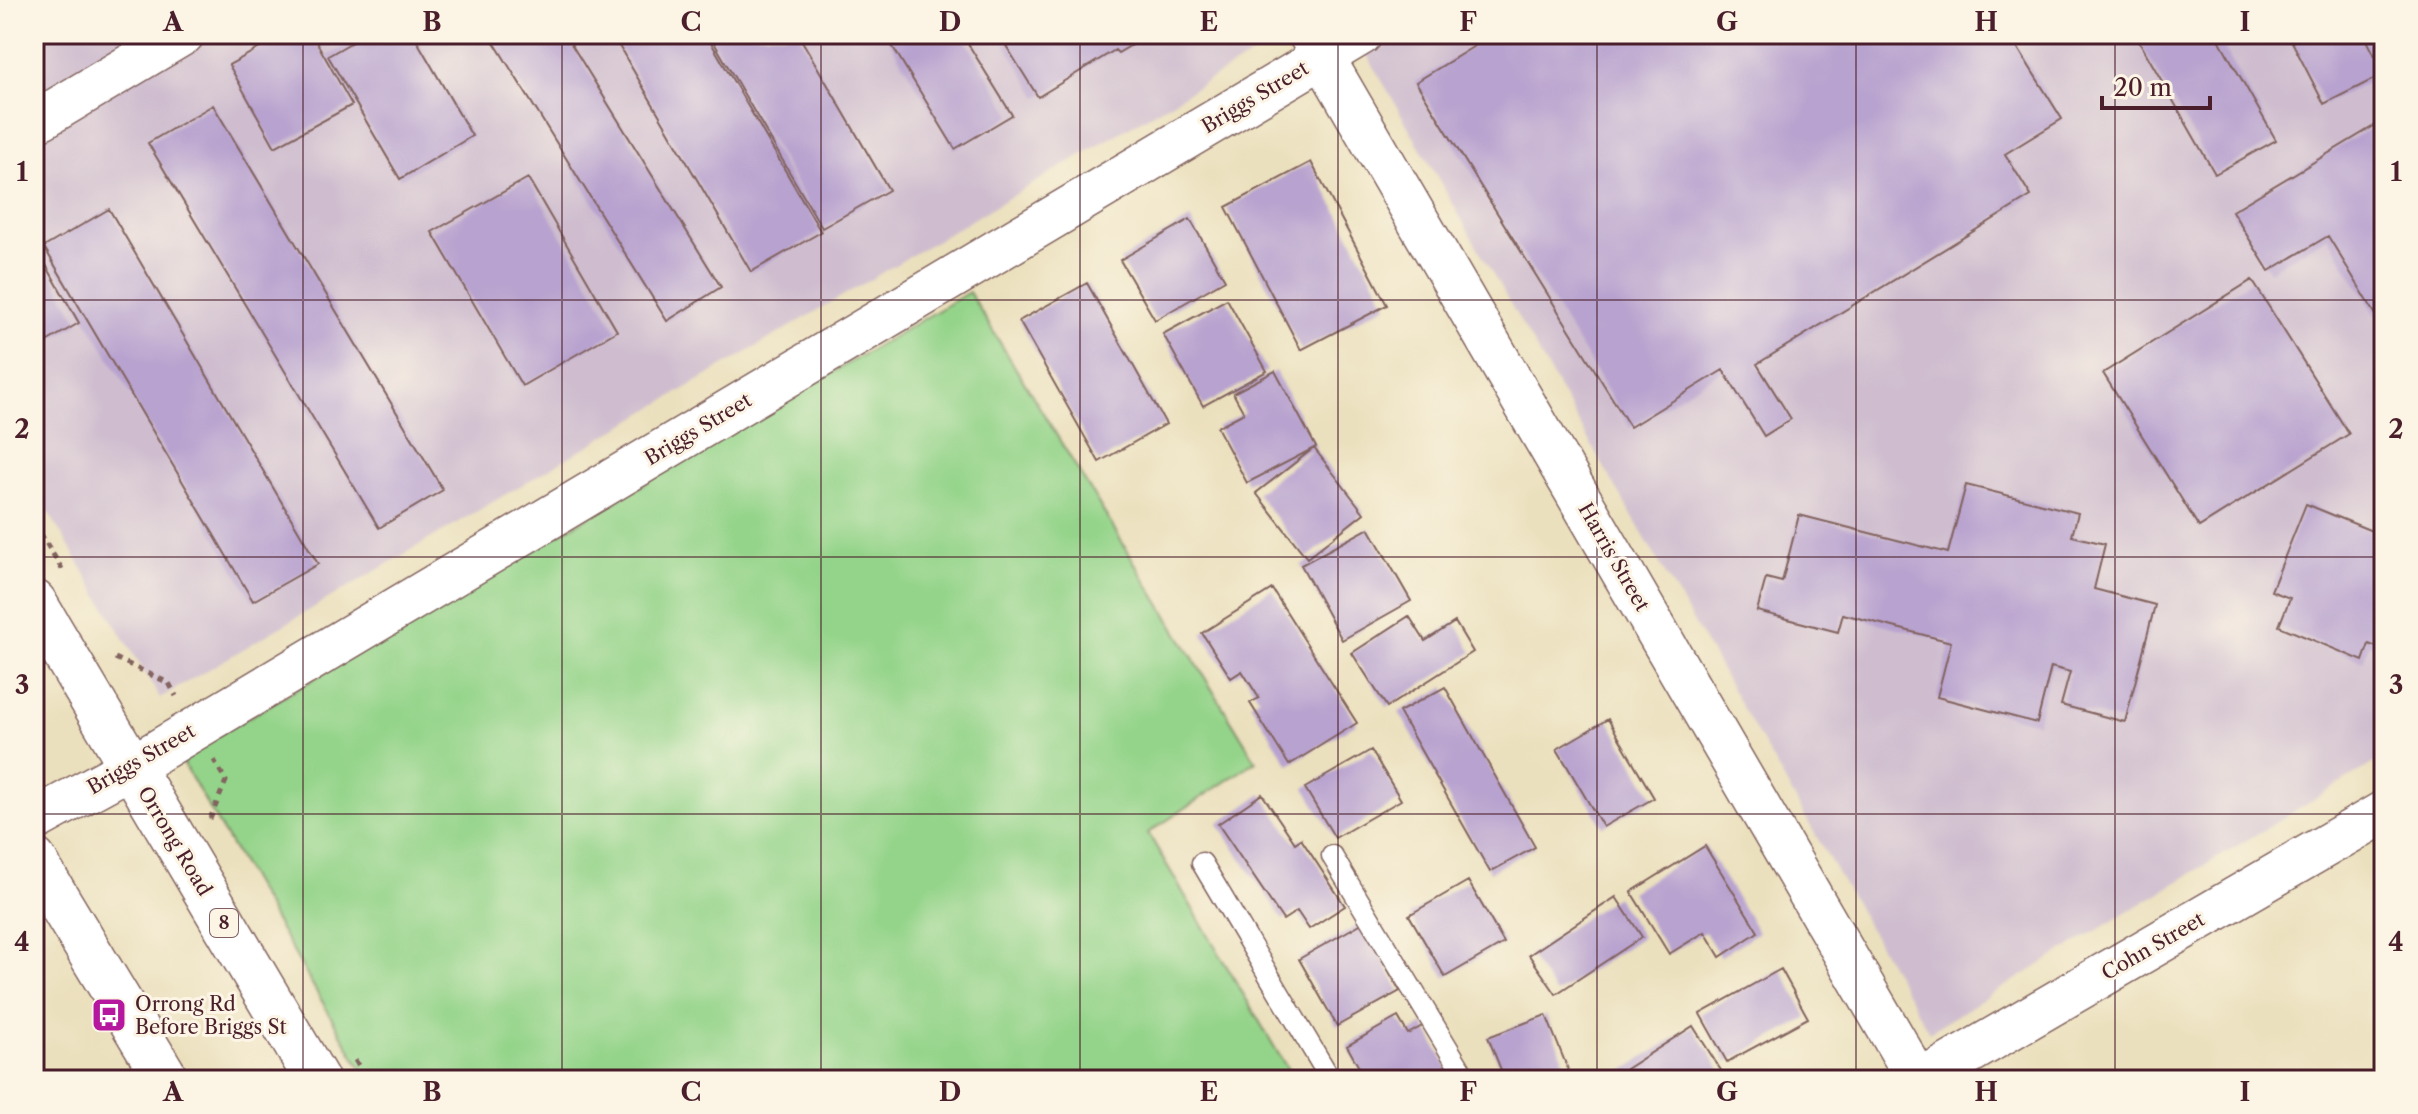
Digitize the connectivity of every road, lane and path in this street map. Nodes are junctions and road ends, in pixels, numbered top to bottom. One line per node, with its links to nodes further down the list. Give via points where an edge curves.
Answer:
1 (183, 34): 4 (street)
2 (1361, 34): 3 (street, Briggs Street)
3 (1316, 45): 8 (street, Briggs Street); 22 (street, Harris Street)
4 (42, 118)
5 (34, 523): 6 (path)
6 (50, 589): 9 (highway, Orrong Road / 8)
7 (107, 644): 8 (path, via 115,658 169,683)
8 (196, 728): 9 (street, Briggs Street); 12 (path, via 226,781 210,819)
9 (131, 767): 11 (street, Briggs Street); 18 (highway, Orrong Road / 8)
10 (2384, 812): 22 (street, Cohn Street)
11 (34, 820)
12 (217, 832)
13 (1332, 856): 21 (lane)
14 (34, 860): 17 (highway)
15 (1202, 863): 20 (lane)
16 (351, 1054): 19 (path)
17 (167, 1080)
18 (317, 1080)
19 (367, 1080)
20 (1331, 1080)
21 (1467, 1080)
22 (1920, 1080)

